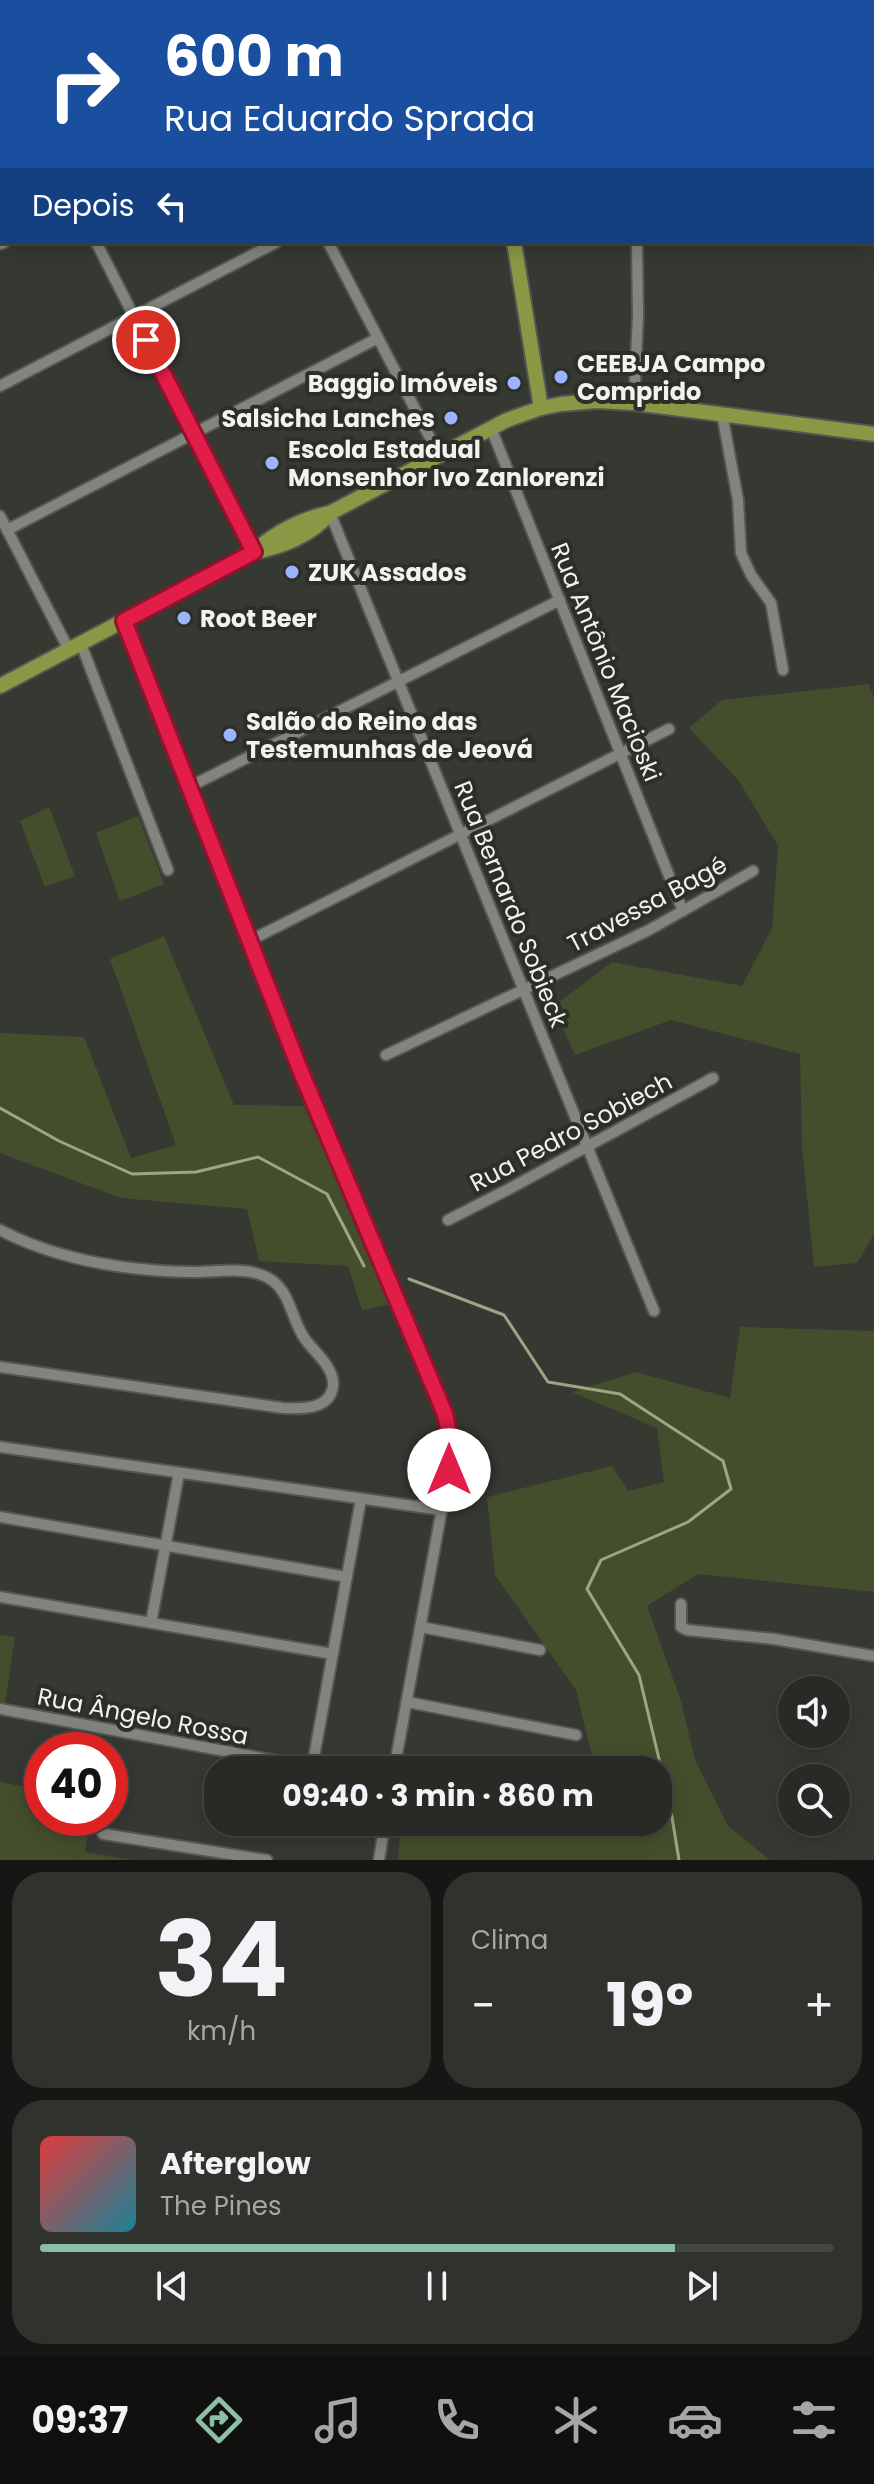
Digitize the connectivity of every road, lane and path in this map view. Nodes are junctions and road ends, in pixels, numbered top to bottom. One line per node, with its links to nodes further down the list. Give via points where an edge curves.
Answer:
1 (97, 244): 6 (street)
2 (273, 244): 6 (street)
3 (329, 244): 7 (street)
4 (514, 244): 10 (main road)
5 (637, 244): 9 (street)
6 (134, 316): 8 (street); 13 (street)
7 (378, 338): 13 (street); 15 (street)
8 (0, 386)
9 (634, 403): 10 (main road, via 577,402); 11 (main road)
10 (541, 408): 12 (main road)
11 (722, 414): 14 (main road); 23 (street, via 738,500 741,553 771,603)
12 (491, 428): 15 (main road); 20 (street, Rua Antônio Macioski)
13 (194, 433): 18 (street); 19 (street)
14 (874, 434)
15 (439, 455): 16 (main road)
16 (330, 513): 19 (main road, via 268,538); 24 (street, Rua Bernardo Sobieck)
17 (0, 516): 18 (street)
18 (7, 530): 22 (street)
19 (254, 552): 21 (main road)
20 (560, 600): 24 (street); 27 (street, Rua Antônio Macioski)
21 (124, 621): 22 (main road); 28 (street)
22 (75, 647): 25 (main road); 30 (street)
23 (783, 670)
24 (398, 681): 28 (street); 29 (street, Rua Bernardo Sobieck)
25 (0, 686)
26 (669, 729): 27 (street)
27 (621, 754): 29 (street); 32 (street, Rua Antônio Macioski)
28 (189, 787): 33 (street)
29 (461, 835): 33 (street); 34 (street, Rua Bernardo Sobieck)
30 (168, 870)
31 (753, 871): 32 (street, Travessa Bagé)
32 (683, 911): 34 (street, Travessa Bagé)
33 (249, 941): 45 (street, via 445,1414 451,1457)
34 (524, 990): 35 (street, Travessa Bagé); 37 (street, Rua Bernardo Sobieck)
35 (386, 1055)
36 (713, 1078): 37 (street, Rua Pedro Sobiech)
37 (587, 1146): 38 (street, Rua Pedro Sobiech); 40 (street, Rua Bernardo Sobieck)
38 (448, 1220)
39 (0, 1230): 41 (street, via 57,1253 112,1266 264,1276 282,1290 299,1330 327,1365 333,1386 322,1403 283,1408)
40 (654, 1311)
41 (0, 1367)
42 (0, 1447): 43 (street)
43 (179, 1473): 44 (street); 47 (street)
44 (361, 1499): 45 (street); 48 (street)
45 (442, 1510): 52 (street)
46 (0, 1517): 47 (street)
47 (166, 1546): 48 (street); 51 (street)
48 (347, 1577): 54 (street)
49 (0, 1597): 51 (street)
50 (681, 1604): 55 (street, via 681,1627 687,1630)
51 (151, 1623): 54 (street)
52 (421, 1627): 53 (street); 56 (street)
53 (540, 1650)
54 (333, 1654): 60 (street)
55 (874, 1656)
56 (407, 1702): 58 (street); 61 (street)
57 (0, 1709): 59 (street, Rua Ângelo Rossa)
58 (576, 1735)
59 (249, 1756)
60 (314, 1756)
61 (397, 1756)
62 (116, 1836): 64 (street)
63 (383, 1836): 65 (street)
64 (267, 1860)
65 (379, 1860)

